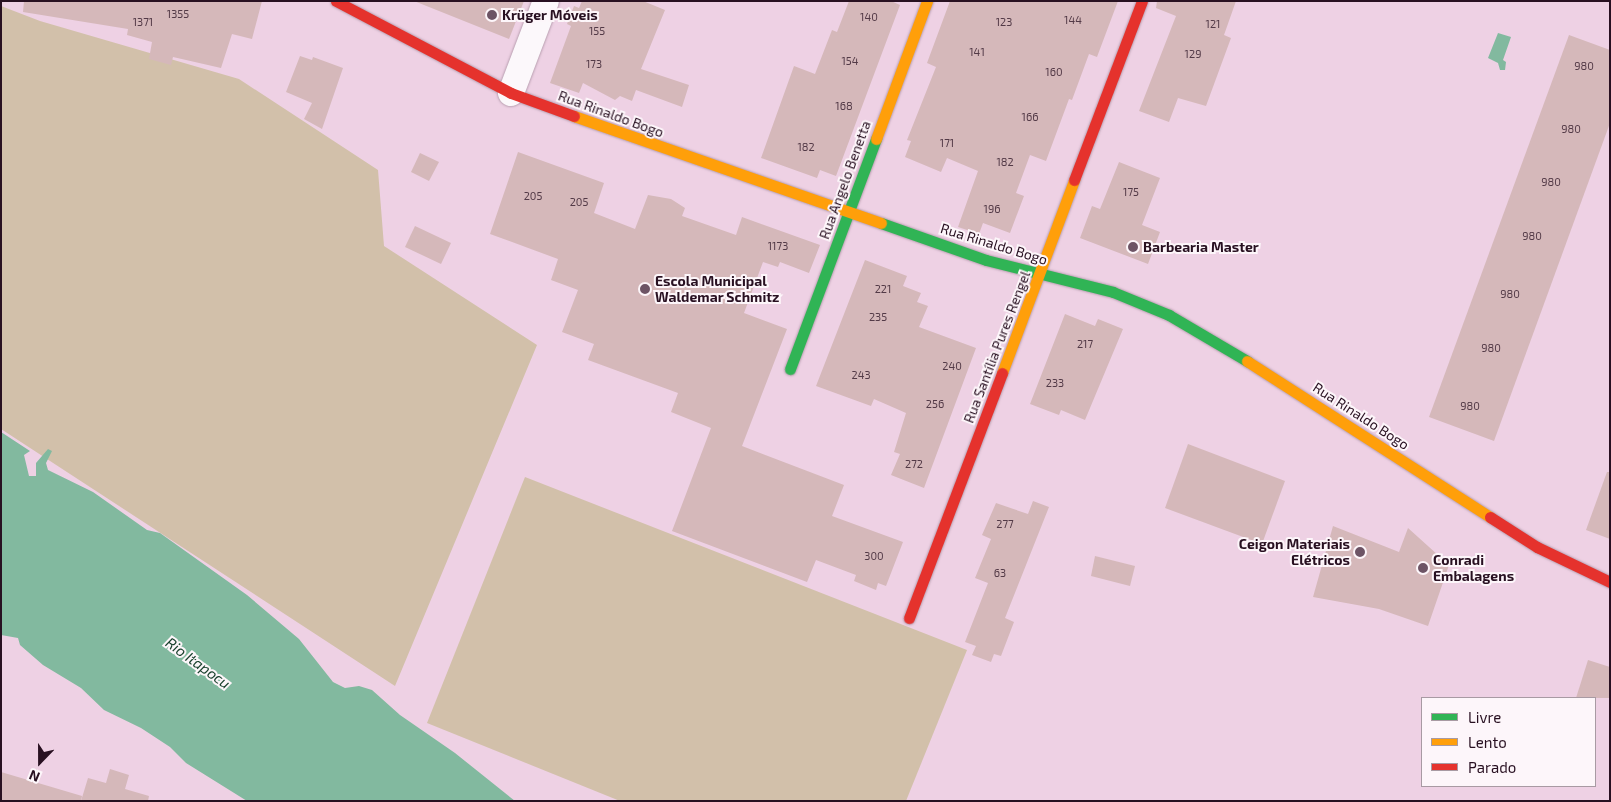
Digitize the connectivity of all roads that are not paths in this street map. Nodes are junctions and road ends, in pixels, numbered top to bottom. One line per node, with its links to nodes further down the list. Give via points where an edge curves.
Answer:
1 (336, 1): 5 (main road, Rua Rinaldo Bogo)
2 (546, 1): 5 (street)
3 (927, 1): 6 (main road, Rua Angelo Benetta)
4 (1142, 1): 7 (main road, Rua Santília Pures Rengel)
5 (511, 93): 6 (main road, Rua Rinaldo Bogo)
6 (849, 213): 7 (main road, Rua Rinaldo Bogo, via 986,260); 8 (main road, Rua Angelo Benetta)
7 (1041, 274): 9 (main road, Rua Rinaldo Bogo, via 1113,292 1195,328 1537,548); 10 (main road, Rua Santília Pures Rengel)
8 (790, 369)
9 (1610, 582)
10 (909, 618)

